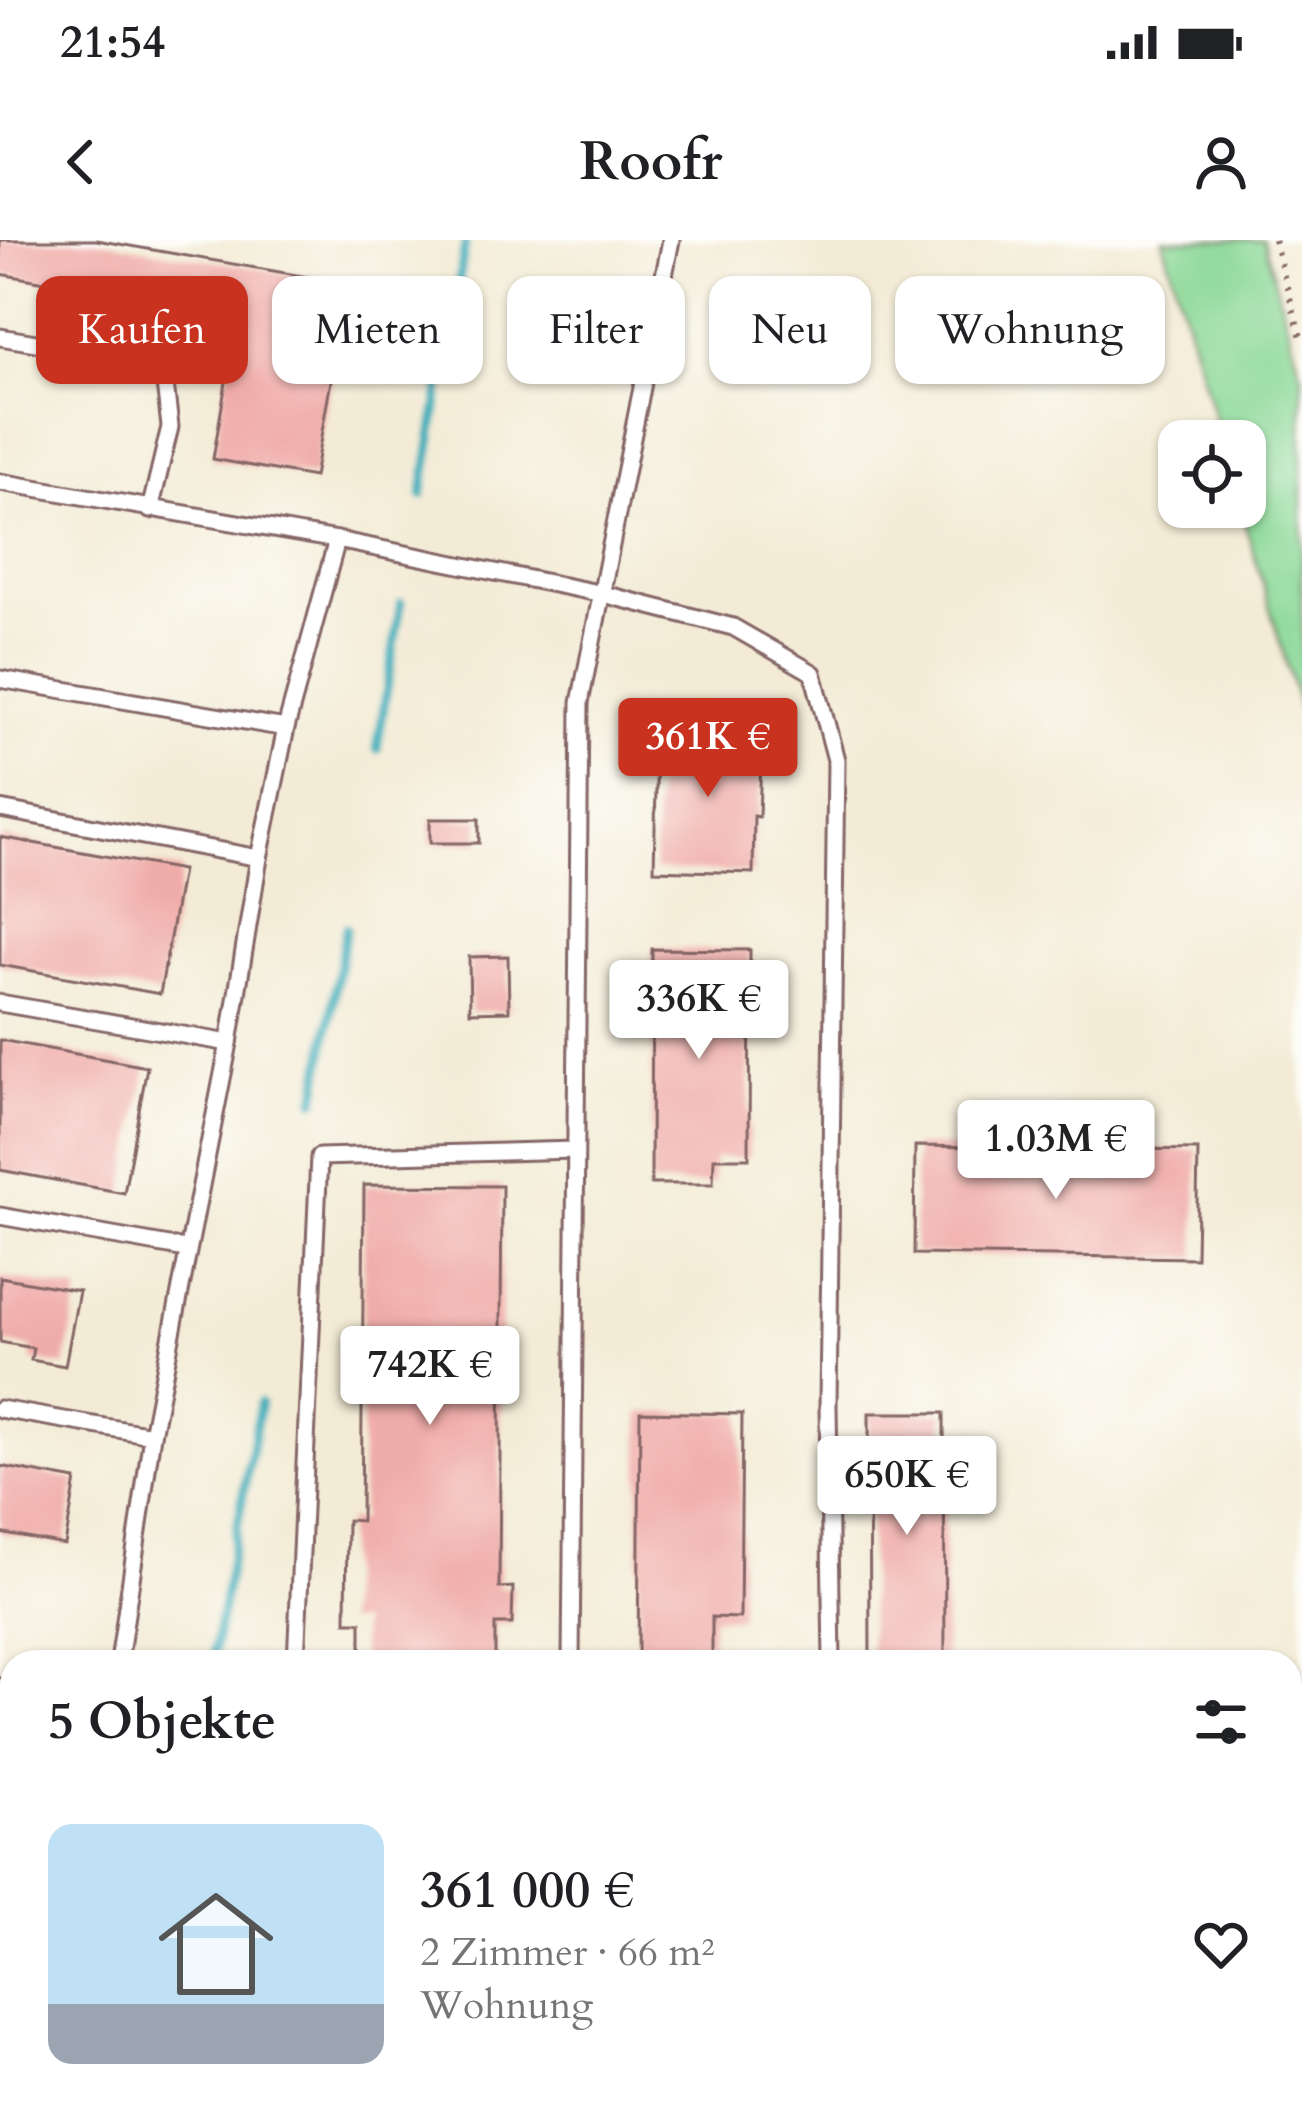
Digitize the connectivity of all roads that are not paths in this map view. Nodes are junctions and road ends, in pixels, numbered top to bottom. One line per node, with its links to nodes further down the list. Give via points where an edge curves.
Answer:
1 (671, 240): 6 (lane)
2 (0, 338): 4 (lane, via 126,358 164,383 170,427)
3 (0, 482): 4 (lane)
4 (150, 510): 5 (lane)
5 (337, 540): 6 (lane); 8 (lane)
6 (603, 594): 13 (lane, via 580,704); 21 (lane, via 733,627 813,673 836,760)
7 (0, 679): 8 (lane)
8 (286, 728): 10 (lane)
9 (0, 808): 10 (lane)
10 (259, 858): 12 (lane)
11 (0, 1003): 12 (lane)
12 (229, 1043): 15 (lane)
13 (575, 1150): 19 (lane, via 319,1157); 20 (lane)
14 (0, 1216): 15 (lane)
15 (187, 1249): 17 (lane)
16 (0, 1409): 17 (lane)
17 (152, 1435): 18 (lane)
18 (121, 1650)
19 (297, 1650)
20 (571, 1650)
21 (832, 1650)

